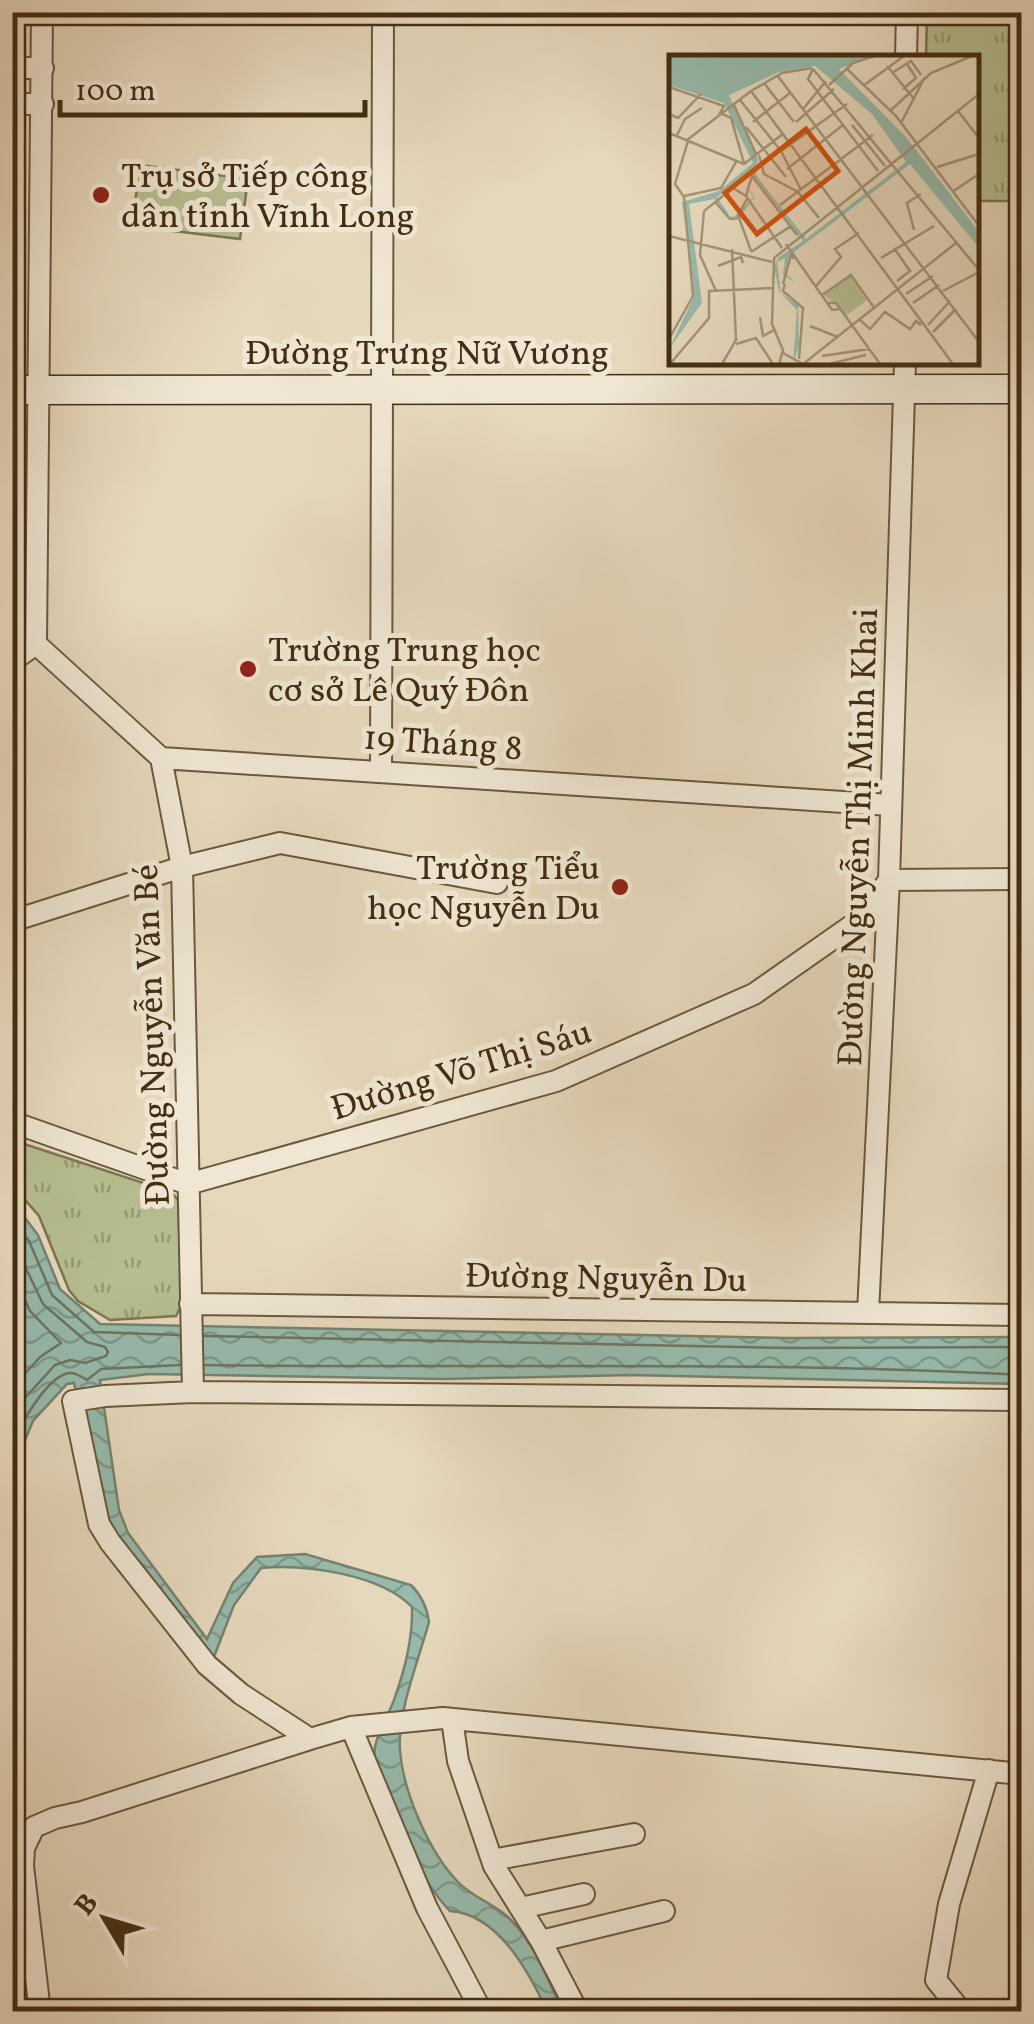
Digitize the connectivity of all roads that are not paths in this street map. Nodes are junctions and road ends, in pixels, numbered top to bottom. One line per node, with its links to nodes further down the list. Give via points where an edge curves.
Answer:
1 (42, 12): 6 (street)
2 (383, 12): 12 (street)
3 (907, 12): 4 (street)
4 (906, 55)
5 (12, 68): 6 (street)
6 (43, 68): 8 (street)
7 (12, 104): 8 (street)
8 (43, 104): 11 (street)
9 (905, 376): 10 (main road, Đường Trưng Nữ Vương); 12 (main road, Đường Trưng Nữ Vương); 17 (street, Đường Nguyễn Thị Minh Khai)
10 (1022, 389)
11 (26, 390): 12 (main road, Đường Trưng Nữ Vương); 13 (street)
12 (382, 390): 16 (street)
13 (36, 644): 14 (street); 15 (street)
14 (12, 661)
15 (161, 758): 16 (street, 19 Tháng 8); 18 (street, Đường Nguyễn Văn Bé)
16 (380, 770): 17 (street, 19 Tháng 8)
17 (890, 804): 20 (street, Đường Nguyễn Thị Minh Khai)
18 (182, 867): 21 (street, via 280,843); 22 (street); 24 (street, Đường Nguyễn Văn Bé)
19 (1022, 879): 20 (street)
20 (889, 880): 24 (street, Đường Võ Thị Sáu, via 861,919 754,994 556,1082); 26 (street, Đường Nguyễn Thị Minh Khai)
21 (497, 882)
22 (12, 920)
23 (12, 1122): 24 (street)
24 (188, 1184): 25 (street, Đường Nguyễn Văn Bé)
25 (191, 1308): 26 (street, Đường Nguyễn Du); 28 (street, Đường Nguyễn Văn Bé)
26 (868, 1313): 27 (street, Đường Nguyễn Du)
27 (1022, 1315)
28 (193, 1385): 29 (street); 32 (street, via 74,1401 99,1524 207,1665)
29 (1022, 1400)
30 (452, 1719): 31 (street); 33 (street); 36 (street, via 458,1761)
31 (357, 1727): 32 (street); 42 (street, via 428,1908)
32 (310, 1738): 41 (street, via 34,1827 23,1866)
33 (989, 1770): 34 (street); 44 (street, via 949,1904 936,1980)
34 (1022, 1774)
35 (634, 1834): 36 (street)
36 (492, 1860): 38 (street)
37 (584, 1894): 38 (street)
38 (521, 1908): 40 (street)
39 (664, 1911): 40 (street)
40 (542, 1941): 43 (street)
41 (40, 2012)
42 (482, 2012)
43 (578, 2012)
44 (962, 2012)

